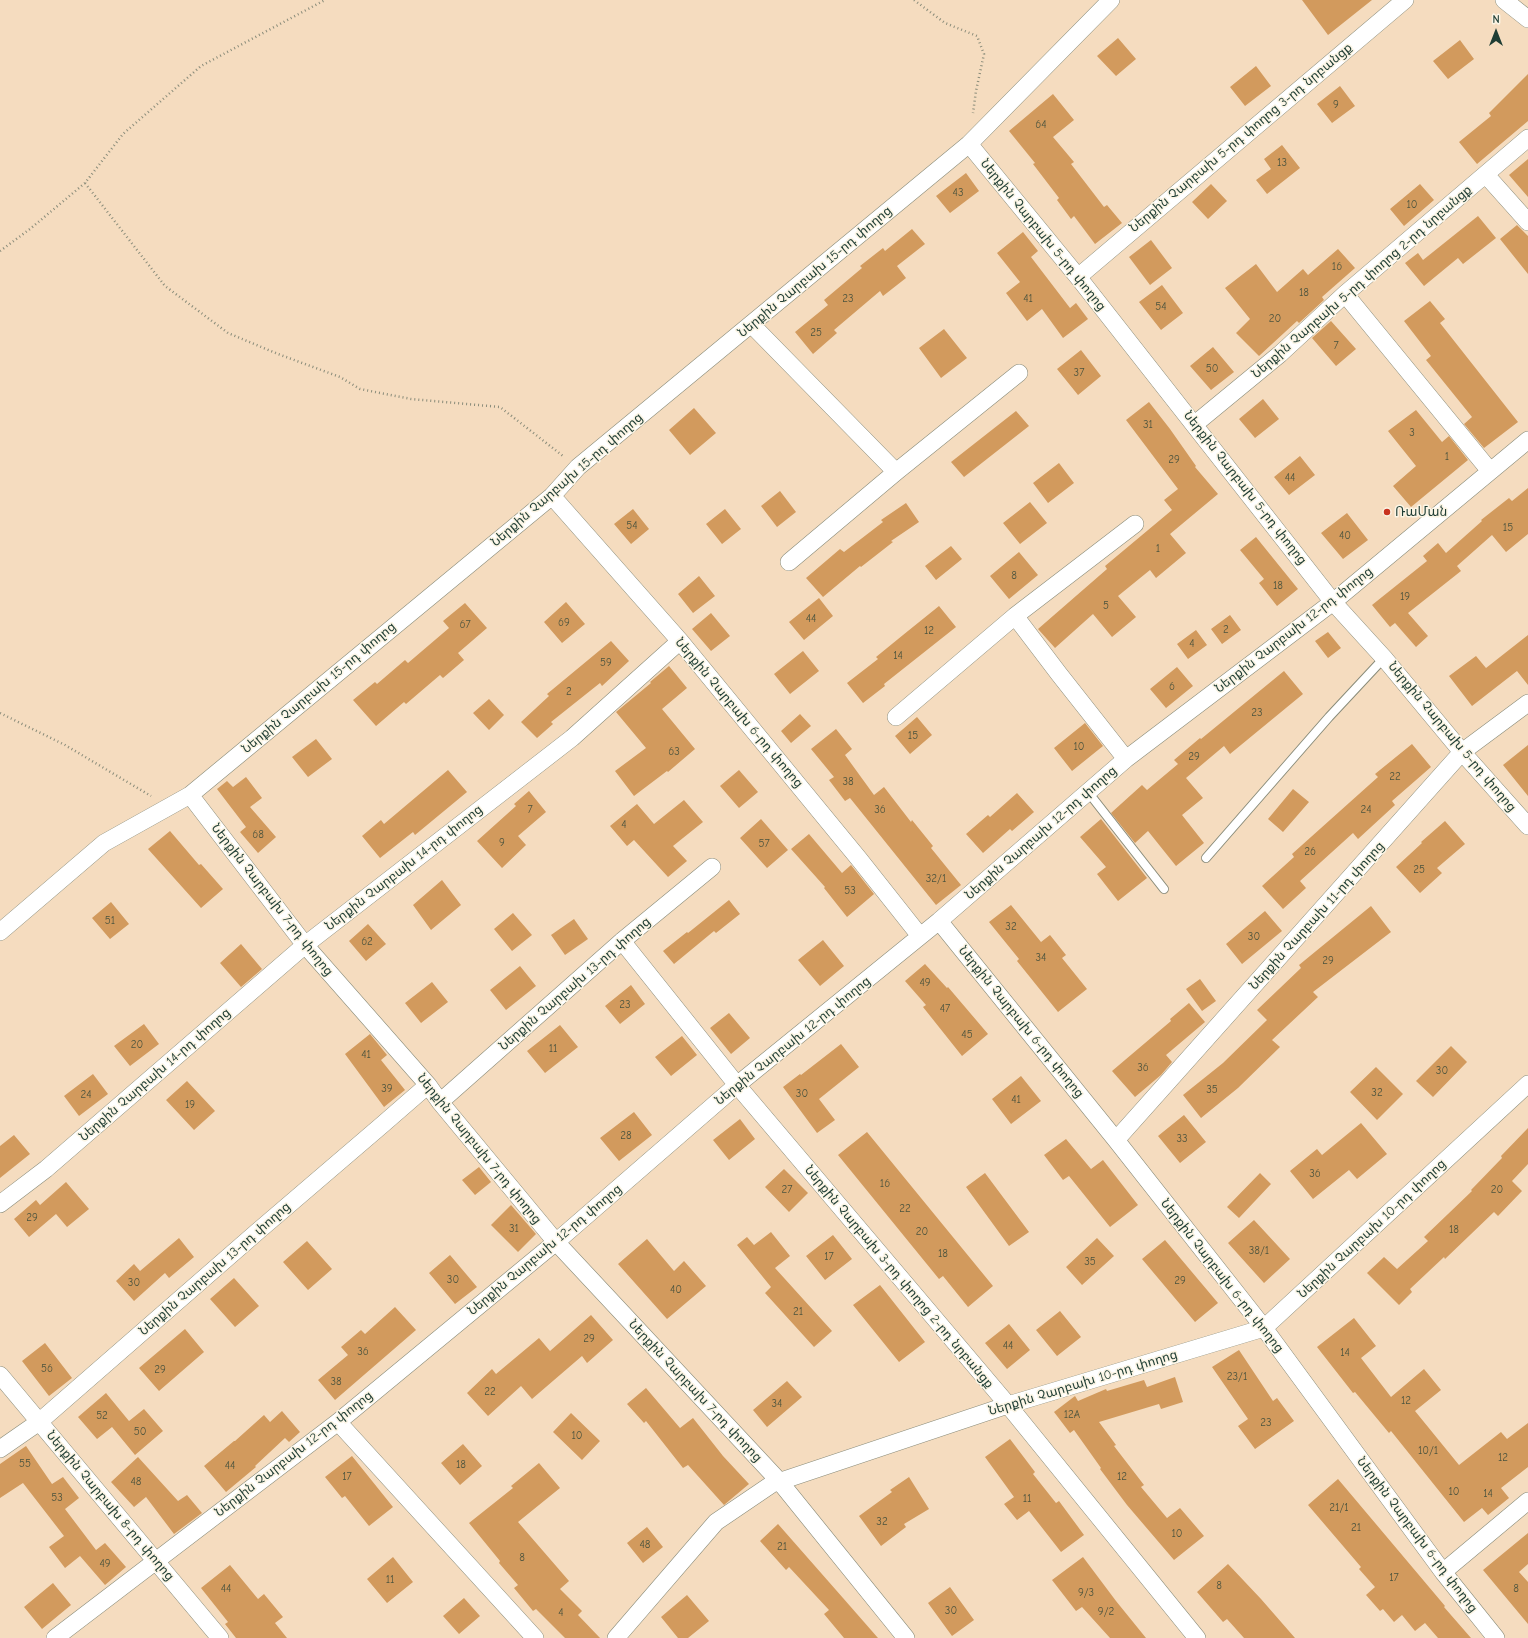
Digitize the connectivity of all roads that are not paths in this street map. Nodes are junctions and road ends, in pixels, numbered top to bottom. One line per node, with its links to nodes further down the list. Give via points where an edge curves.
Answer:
1 (1111, 0): 6 (street, Ներքին Չարբախ 15-րդ փողոց)
2 (1405, 0): 9 (street, Ներքին Չարբախ 5-րդ փողոց 3-րդ նրբանցք)
3 (1504, 0): 4 (street)
4 (1528, 19)
5 (1528, 138): 7 (street, Ներքին Չարբախ 5-րդ փողոց 2-րդ նրբանցք)
6 (969, 144): 9 (street, Ներքին Չարբախ 5-րդ փողոց); 11 (street, Ներքին Չարբախ 15-րդ փողոց)
7 (1486, 175): 8 (street); 10 (street, Ներքին Չարբախ 5-րդ փողոց 2-րդ նրբանցք)
8 (1528, 222)
9 (1078, 277): 13 (street, Ներքին Չարբախ 5-րդ փողոց)
10 (1345, 294): 13 (street, Ներքին Չարբախ 5-րդ փողոց 2-րդ նրբանցք, via 1280,354); 15 (street)
11 (752, 324): 16 (street); 17 (street, Ներքին Չարբախ 15-րդ փողոց, via 578,467)
12 (1019, 373): 16 (street)
13 (1195, 424): 20 (street, Ներքին Չարբախ 5-րդ փողոց)
14 (1528, 440): 15 (street, Ներքին Չարբախ 12-րդ փողոց)
15 (1490, 471): 20 (street, Ներքին Չարբախ 12-րդ փողոց)
16 (896, 472): 19 (street)
17 (552, 496): 22 (street, Ներքին Չարբախ 6-րդ փողոց); 29 (street, Ներքին Չարբախ 15-րդ փողոց)
18 (1135, 524): 21 (street)
19 (789, 562)
20 (1333, 602): 23 (street, Ներքին Չարբախ 5-րդ փողոց); 27 (street, Ներքին Չարբախ 12-րդ փողոց)
21 (1015, 616): 25 (street); 27 (street)
22 (680, 641): 36 (street, Ներքին Չարբախ 6-րդ փողոց); 38 (street, Ներքին Չարբախ 14-րդ փողոց, via 572,738)
23 (1384, 658): 26 (street, Ներքին Չարբախ 5-րդ փողոց); 31 (lane)
24 (1528, 703): 26 (street, Ներքին Չարբախ 11-րդ փողոց)
25 (896, 717)
26 (1462, 752): 30 (street, Ներքին Չարբախ 5-րդ փողոց); 43 (street, Ներքին Չարբախ 11-րդ փողոց)
27 (1126, 759): 28 (street, Ներքին Չարբախ 12-րդ փողոց)
28 (1088, 792): 33 (lane); 34 (street, Ներքին Չարբախ 12-րդ փողոց)
29 (190, 795): 35 (street, Ներքին Չարբախ 15-րդ փողոց, via 104,844); 38 (street, Ներքին Չարբախ 7-րդ փողոց)
30 (1528, 826)
31 (1206, 858)
32 (712, 867): 37 (street, Ներքին Չարբախ 13-րդ փողոց)
33 (1164, 889)
34 (939, 921): 36 (street, Ներքին Չարբախ 12-րդ փողոց); 43 (street, Ներքին Չարբախ 6-րդ փողոց)
35 (0, 932)
36 (920, 936): 41 (street, Ներքին Չարբախ 12-րդ փողոց)
37 (622, 941): 41 (street, Ներքին Չարբախ 3-րդ փողոց 2-րդ նրբանցք); 42 (street, Ներքին Չարբախ 13-րդ փողոց)
38 (305, 946): 40 (street, Ներքին Չարբախ 7-րդ փողոց); 44 (street, Ներքին Չարբախ 14-րդ փողոց, via 46,1169)
39 (1528, 1084): 46 (street, Ներքին Չարբախ 10-րդ փողոց)
40 (428, 1085): 42 (street, Ներքին Չարբախ 7-րդ փողոց); 49 (street, Ներքին Չարբախ 13-րդ փողոց)
41 (737, 1085): 45 (street, Ներքին Չարբախ 12-րդ փողոց); 48 (street, Ներքին Չարբախ 3-րդ փողոց 2-րդ նրբանցք)
42 (440, 1102): 45 (street, Ներքին Չարբախ 7-րդ փողոց)
43 (1116, 1140): 46 (street, Ներքին Չարբախ 6-րդ փողոց)
44 (0, 1204)
45 (556, 1242): 50 (street, Ներքին Չարբախ 12-րդ փողոց); 52 (street, Ներքին Չարբախ 7-րդ փողոց)
46 (1264, 1328): 48 (street, Ներքին Չարբախ 10-րդ փողոց); 55 (street, Ներքին Չարբախ 6-րդ փողոց)
47 (0, 1375): 49 (street, Ներքին Չարբախ 8-րդ փողոց)
48 (1008, 1405): 52 (street, Ներքին Չարբախ 10-րդ փողոց); 61 (street, Ներքին Չարբախ 3-րդ փողոց 2-րդ նրբանցք)
49 (39, 1422): 51 (street, Ներքին Չարբախ 13-րդ փողոց); 54 (street, Ներքին Չարբախ 8-րդ փողոց)
50 (338, 1422): 54 (street, Ներքին Չարբախ 12-րդ փողոց); 58 (street)
51 (0, 1449)
52 (780, 1482): 59 (street, Ներքին Չարբախ 10-րդ փողոց, via 772,1484 716,1522); 60 (street, Ներքին Չարբախ 7-րդ փողոց)
53 (1528, 1501): 55 (street)
54 (156, 1561): 56 (street, Ներքին Չարբախ 12-րդ փողոց); 57 (street, Ներքին Չարբախ 8-րդ փողոց)
55 (1443, 1572): 62 (street, Ներքին Չարբախ 6-րդ փողոց)
56 (55, 1638)
57 (220, 1638)
58 (535, 1638)
59 (616, 1638)
60 (906, 1638)
61 (1197, 1638)
62 (1496, 1638)

